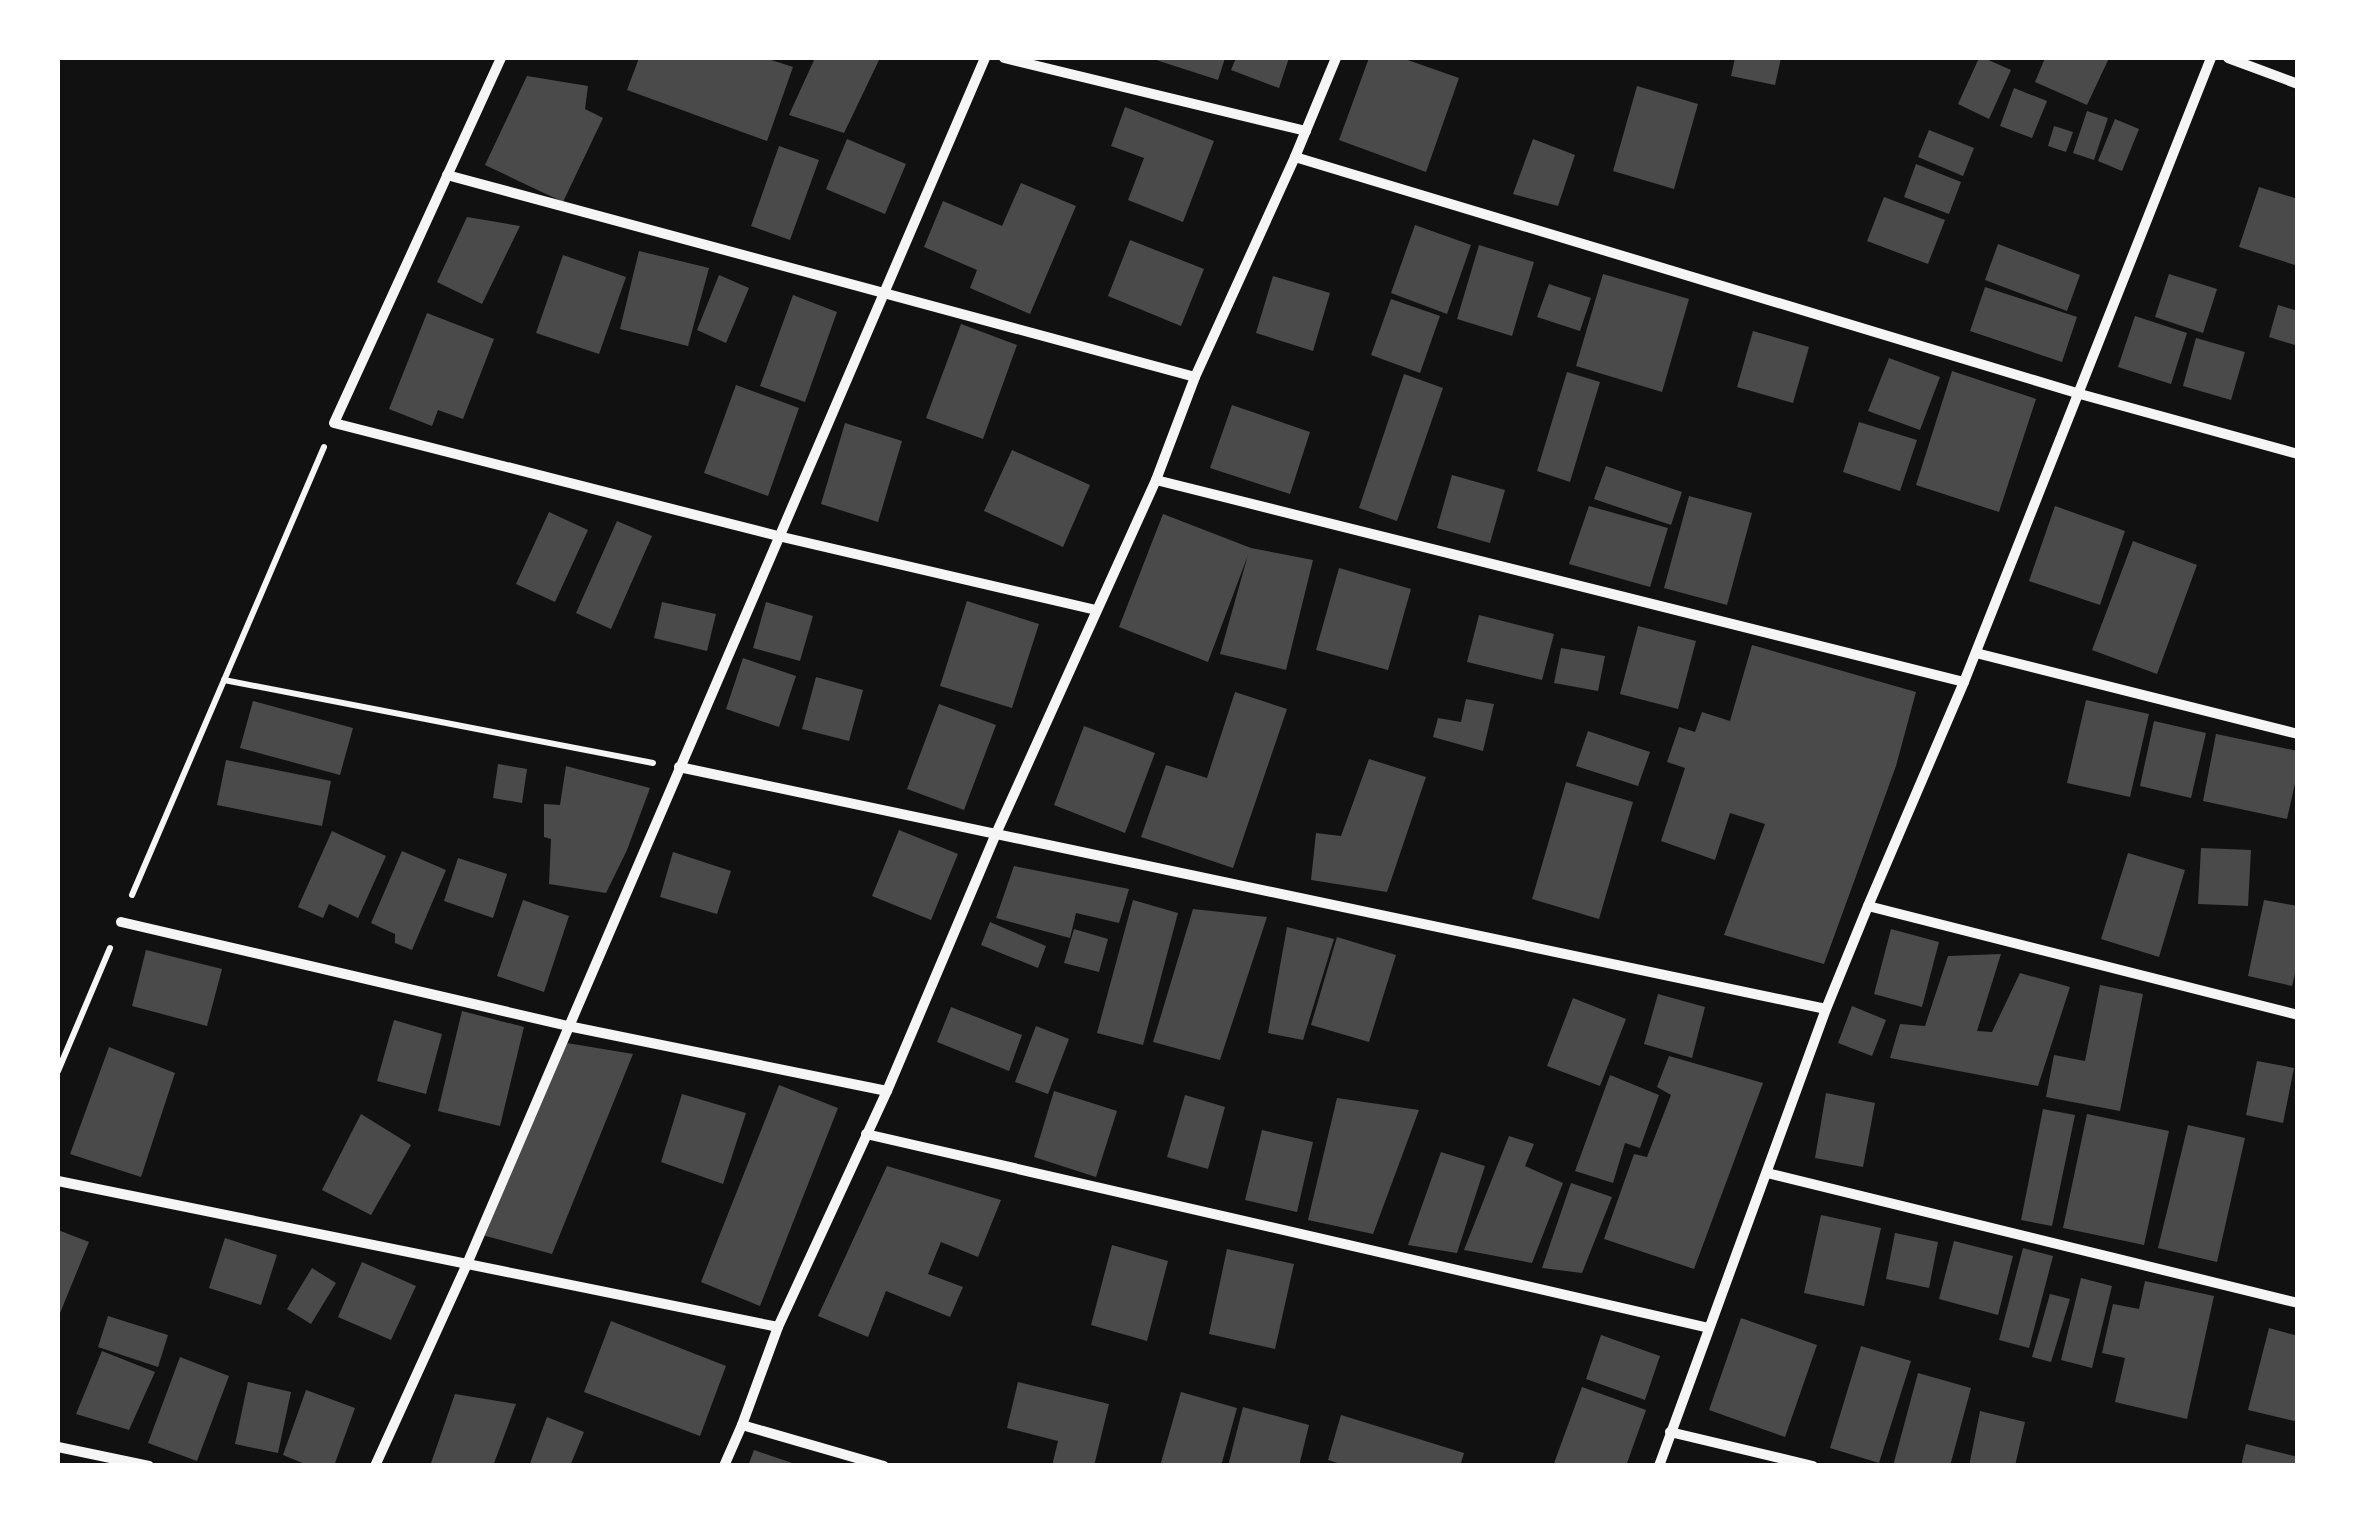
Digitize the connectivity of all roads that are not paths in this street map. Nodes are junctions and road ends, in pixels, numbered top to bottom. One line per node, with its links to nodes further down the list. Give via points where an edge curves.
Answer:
1 (501, 58): 10 (street)
2 (985, 58): 11 (street)
3 (1004, 58): 8 (street)
4 (1336, 58): 8 (street)
5 (2211, 58): 13 (street)
6 (2228, 58): 7 (street)
7 (2298, 84)
8 (1306, 131): 9 (street)
9 (1295, 157): 12 (street); 13 (street)
10 (447, 175): 11 (street); 16 (street, via 334,423)
11 (884, 293): 12 (street); 16 (street)
12 (1195, 377): 15 (street)
13 (2080, 394): 14 (street); 18 (street)
14 (2298, 454)
15 (1156, 480): 17 (street); 19 (street)
16 (778, 536): 17 (street); 21 (street)
17 (1096, 610): 22 (street)
18 (1976, 653): 19 (street); 20 (street)
19 (1964, 682): 23 (street)
20 (2298, 734)
21 (679, 768): 22 (street); 27 (street)
22 (995, 836): 25 (street); 28 (street)
23 (1868, 906): 25 (street); 26 (street)
24 (121, 922): 27 (street)
25 (1826, 1010): 30 (street)
26 (2298, 1016)
27 (568, 1026): 28 (street); 32 (street)
28 (887, 1092): 29 (street)
29 (866, 1134): 34 (street); 35 (street)
30 (1767, 1174): 33 (street); 35 (street)
31 (58, 1181): 32 (street)
32 (467, 1264): 34 (street); 40 (street)
33 (2298, 1303)
34 (778, 1326): 36 (street)
35 (1709, 1328): 37 (street)
36 (742, 1425): 41 (street); 42 (street)
37 (1670, 1432): 43 (street); 44 (street)
38 (58, 1448): 39 (street)
39 (149, 1466)
40 (374, 1466)
41 (724, 1466)
42 (884, 1466)
43 (1659, 1466)
44 (1813, 1466)

